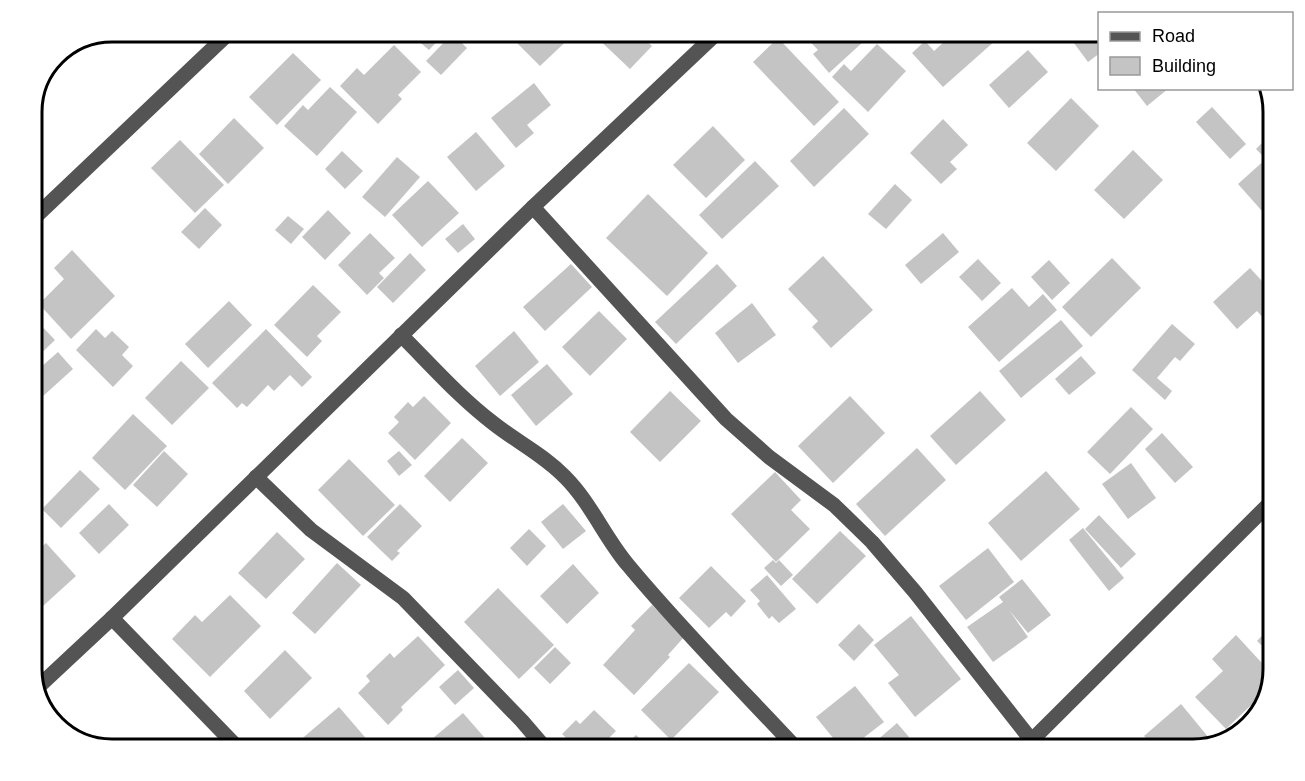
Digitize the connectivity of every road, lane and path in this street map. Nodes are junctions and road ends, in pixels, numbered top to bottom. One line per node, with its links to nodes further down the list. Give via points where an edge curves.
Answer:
1 (219, 42): 4 (street)
2 (707, 42): 3 (street)
3 (533, 207): 5 (street); 13 (street, via 726,419 834,505 872,542 915,592)
4 (42, 211)
5 (402, 335): 6 (street); 12 (street, via 460,396 566,477 641,581)
6 (256, 477): 8 (street); 11 (street, via 310,530 402,598)
7 (1263, 511): 14 (street)
8 (112, 618): 9 (street); 10 (street)
9 (43, 683)
10 (228, 739)
11 (537, 739)
12 (787, 739)
13 (1024, 739)
14 (1034, 739)

